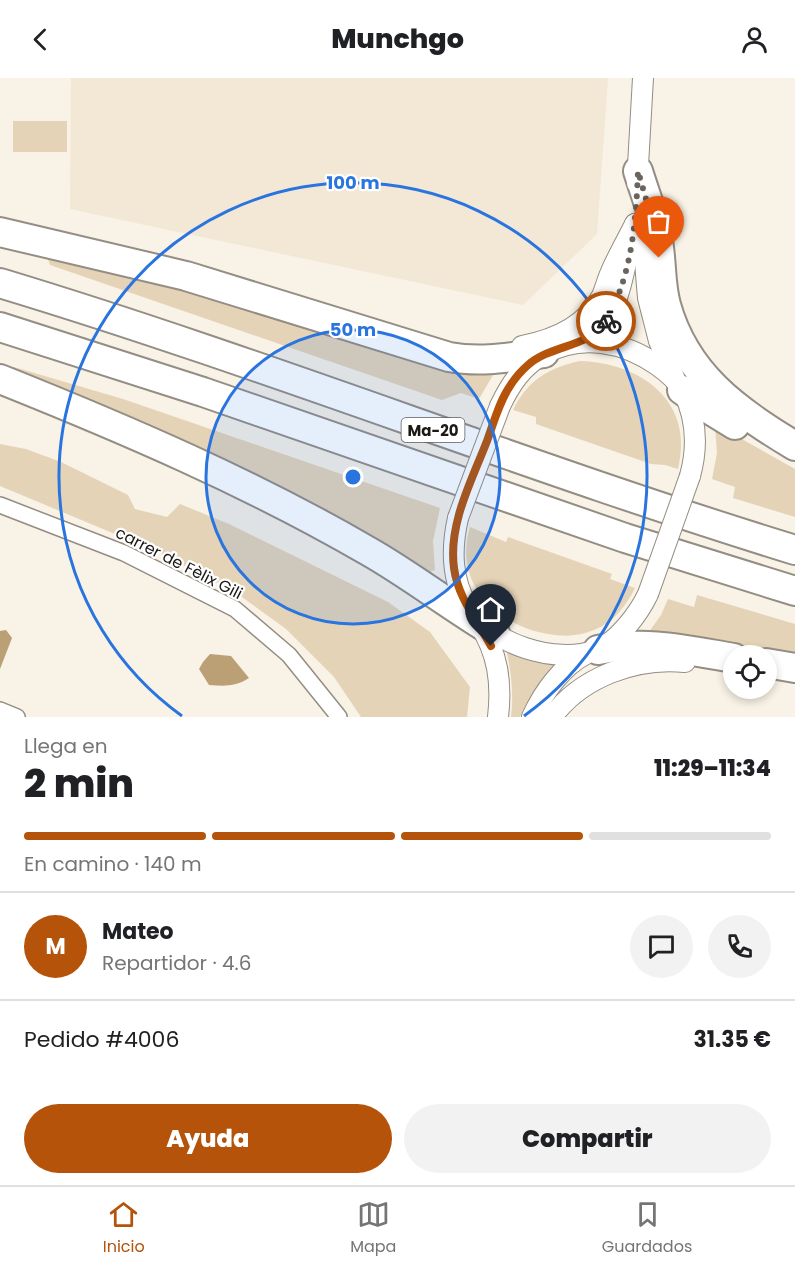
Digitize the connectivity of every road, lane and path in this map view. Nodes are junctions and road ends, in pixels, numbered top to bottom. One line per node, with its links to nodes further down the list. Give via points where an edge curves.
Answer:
1 (643, 78): 2 (street)
2 (638, 171): 3 (street); 12 (highway, via 658,241 666,306 684,350 717,391)
3 (635, 224): 6 (street, via 595,306 566,332 535,343 490,349 460,347 346,315); 8 (street, via 614,307 599,331); 11 (street, via 644,250 648,298 659,341)
4 (0, 232): 6 (highway, via 186,276)
5 (0, 283): 15 (highway, Ma-20)
6 (296, 308): 9 (highway, via 434,353 468,360)
7 (0, 327): 16 (highway, Ma-20, via 203,392 625,538)
8 (577, 343): 9 (street); 11 (street, via 624,347 654,363)
9 (544, 353): 17 (street, bridge, via 510,386 458,518 453,553 457,584)
10 (0, 379): 17 (highway, via 181,456 309,519 390,564)
11 (680, 386): 13 (highway, via 709,409); 18 (street, bridge, via 696,439 690,476 648,594 637,614)
12 (795, 446)
13 (795, 458)
14 (0, 505): 23 (street, carrer de Fèlix Gili, via 124,553 235,609 289,655)
15 (795, 550)
16 (795, 591)
17 (480, 622): 18 (street, via 507,641 537,652 573,655); 24 (street, via 498,669)
18 (593, 651): 19 (highway, via 659,645); 25 (street, via 572,662 556,679)
19 (723, 656)
20 (723, 666): 26 (street, via 674,661 635,665 581,688)
21 (0, 710): 22 (street)
22 (17, 717)
23 (339, 717)
24 (498, 717)
25 (532, 717)
26 (552, 717)

